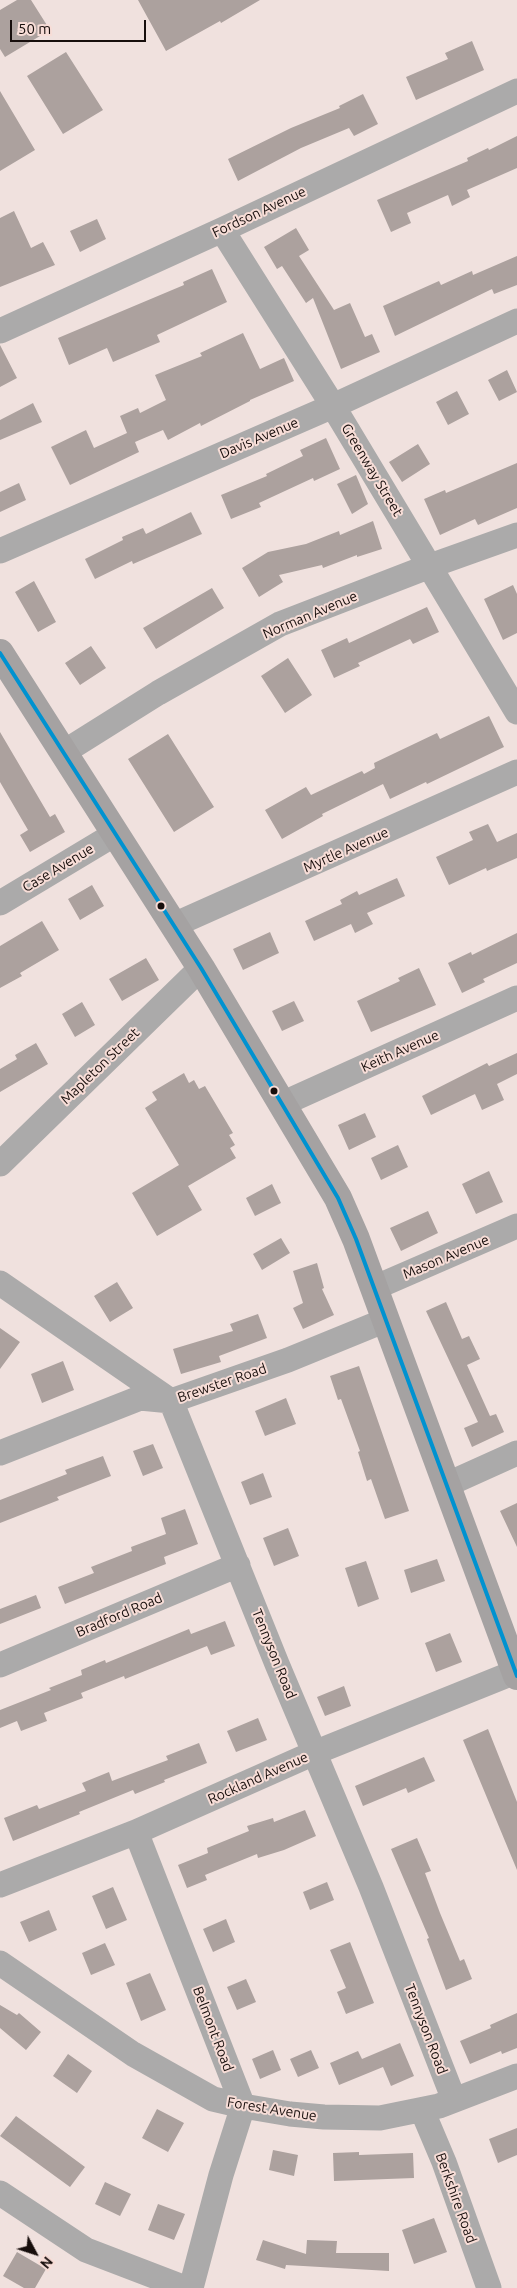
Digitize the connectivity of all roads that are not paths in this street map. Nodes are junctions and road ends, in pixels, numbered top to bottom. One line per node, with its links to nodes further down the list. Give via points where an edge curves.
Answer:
1 (517, 91): 2 (street, Fordson Avenue)
2 (222, 230): 4 (street, Fordson Avenue); 5 (street, Greenway Street)
3 (517, 321): 5 (street, Davis Avenue)
4 (0, 331)
5 (333, 406): 7 (street, Davis Avenue); 8 (street, Greenway Street)
6 (517, 535): 8 (street, Norman Avenue)
7 (0, 551)
8 (430, 566): 10 (street, Greenway Street); 11 (street, Norman Avenue, via 280,624 158,693)
9 (3, 667): 11 (main road)
10 (517, 712)
11 (64, 752): 13 (main road)
12 (517, 772): 15 (street, Myrtle Avenue)
13 (115, 834): 14 (street, Case Avenue); 15 (main road)
14 (0, 903)
15 (174, 926): 16 (main road)
16 (201, 968): 18 (main road); 19 (street, Mapleton Street)
17 (517, 998): 18 (street, Keith Avenue)
18 (282, 1104): 22 (main road, via 338,1198)
19 (0, 1164)
20 (517, 1226): 22 (street, Mason Avenue)
21 (0, 1283): 24 (street)
22 (374, 1288): 23 (main road)
23 (386, 1320): 24 (street, Brewster Road, via 288,1360); 27 (main road)
24 (171, 1401): 25 (street, Brewster Road, via 140,1398); 28 (street, Tennyson Road)
25 (0, 1453)
26 (517, 1453): 27 (street)
27 (446, 1485): 30 (main road)
28 (238, 1565): 29 (street, Bradford Road); 31 (street, Tennyson Road)
29 (0, 1665)
30 (515, 1668): 31 (street, Rockland Avenue)
31 (314, 1753): 32 (street, Rockland Avenue); 36 (street, Tennyson Road, via 371,1887)
32 (136, 1832): 33 (street, Rockland Avenue); 37 (street, Belmont Road)
33 (2, 1879)
34 (0, 1963): 37 (street, Forest Avenue, via 133,2054 213,2099)
35 (517, 2076): 36 (street, Forest Avenue)
36 (454, 2100): 38 (street, Forest Avenue)
37 (243, 2106): 38 (street, Forest Avenue, via 324,2117 380,2118); 42 (street)
38 (422, 2110): 40 (street, Berkshire Road, via 444,2162)
39 (0, 2194): 41 (street, via 86,2250)
40 (484, 2287)
41 (185, 2288)
42 (191, 2288)

